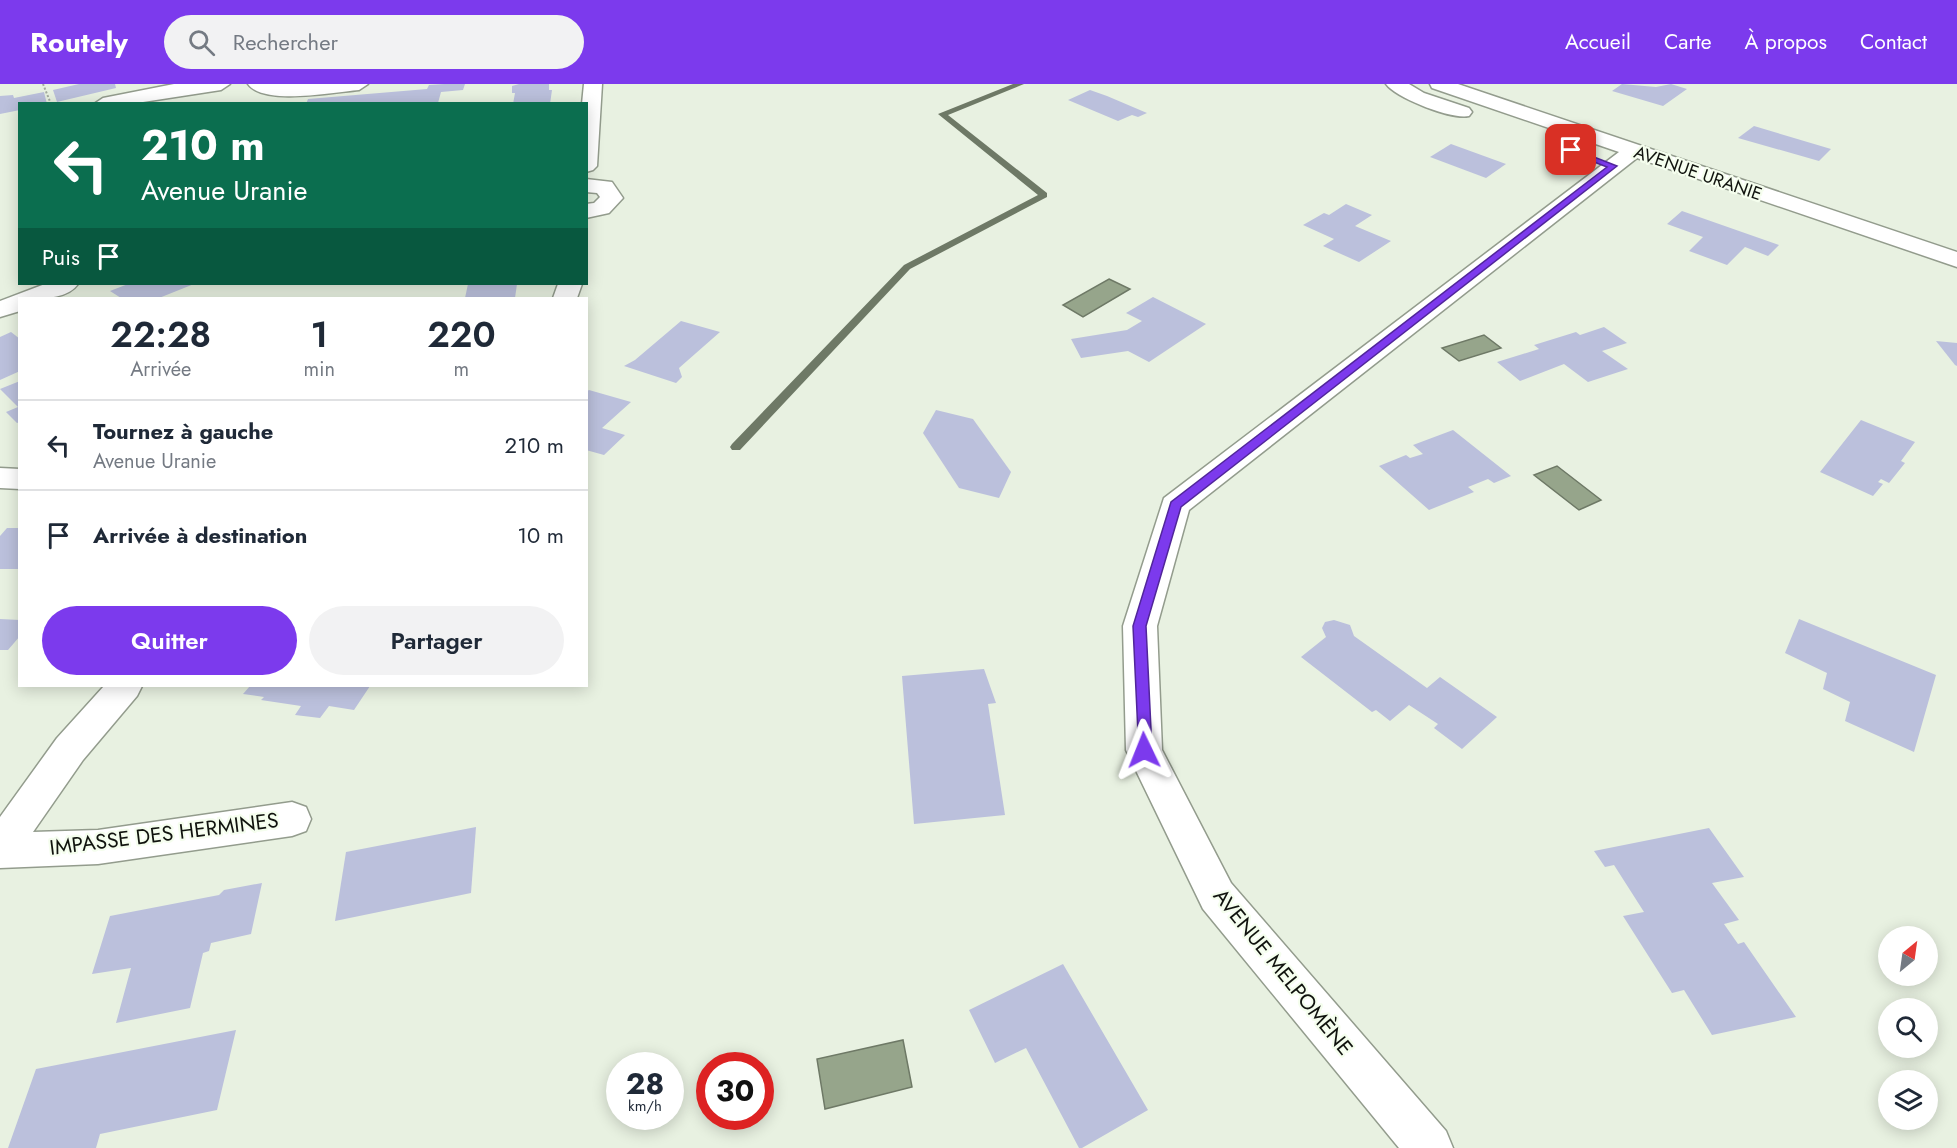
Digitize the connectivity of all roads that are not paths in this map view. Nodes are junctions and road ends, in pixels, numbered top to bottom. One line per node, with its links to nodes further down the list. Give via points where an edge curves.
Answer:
1 (221, 84): 7 (street)
2 (257, 84): 3 (street, via 275,91)
3 (359, 84)
4 (593, 84): 8 (street)
5 (1395, 84): 9 (street, via 1417,97)
6 (1439, 84): 10 (street, AVENUE URANIE)
7 (112, 102)
8 (588, 143)
9 (1561, 146)
10 (1613, 158): 13 (street, AVENUE URANIE); 23 (street, AVENUE MELPOMÈNE, via 1175,505 1140,626 1144,750 1217,896)
11 (588, 185): 12 (street, via 604,187 612,198 601,208)
12 (588, 211)
13 (1957, 260)
14 (63, 285): 15 (street)
15 (32, 297)
16 (18, 304): 17 (street)
17 (0, 310)
18 (0, 478): 19 (street)
19 (18, 479)
20 (124, 687): 22 (street, via 70,749)
21 (292, 819): 22 (street, IMPASSE DES HERMINES, via 98,847)
22 (0, 850)
23 (1429, 1148)

